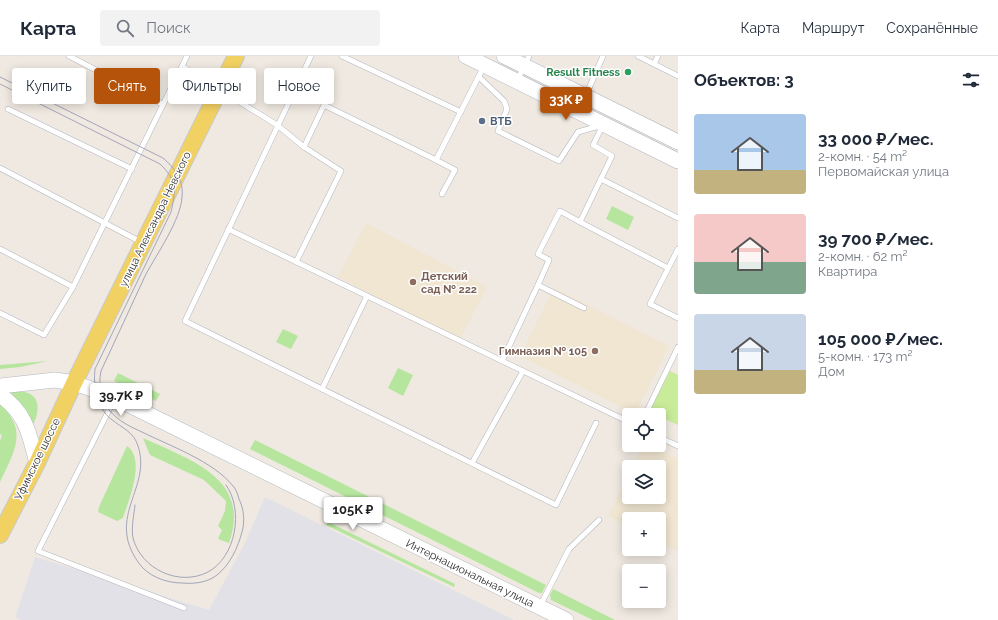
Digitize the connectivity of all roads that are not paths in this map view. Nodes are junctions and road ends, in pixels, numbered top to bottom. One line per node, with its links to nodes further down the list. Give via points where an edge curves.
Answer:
1 (69, 56): 19 (lane)
2 (187, 56): 13 (lane)
3 (236, 56): 14 (main road, улица Александра Невского)
4 (311, 56): 25 (lane)
5 (342, 56): 23 (lane)
6 (466, 56): 15 (main road)
7 (504, 56): 11 (main road)
8 (603, 56): 18 (lane)
9 (638, 56): 12 (lane)
10 (658, 56): 12 (lane)
11 (527, 61): 17 (lane); 18 (main road)
12 (654, 64): 16 (lane)
13 (183, 67): 19 (lane)
14 (230, 68)
15 (482, 71): 17 (main road); 23 (lane); 24 (lane, via 507,109 498,131 559,161 578,132)
16 (678, 76)
17 (517, 81): 24 (main road)
18 (586, 96): 26 (main road)
19 (162, 104): 31 (lane)
20 (212, 104): 38 (main road, улица Александра Невского)
21 (245, 104): 25 (lane)
22 (8, 109): 31 (lane)
23 (461, 112): 28 (lane)
24 (604, 124): 29 (main road); 32 (lane, via 593,145 612,156)
25 (277, 125): 27 (lane); 37 (lane)
26 (678, 142)
27 (304, 147): 28 (lane, via 324,105); 41 (lane, via 340,171)
28 (436, 160): 33 (lane, via 456,170)
29 (678, 161)
30 (0, 168): 36 (lane)
31 (132, 169): 36 (lane)
32 (601, 179): 34 (lane); 35 (lane)
33 (442, 194)
34 (678, 218)
35 (580, 222): 42 (lane); 43 (lane, via 560,211 538,254 549,260)
36 (105, 224): 38 (lane); 44 (lane)
37 (228, 229): 41 (lane); 54 (lane, via 185,321)
38 (143, 243): 52 (main road, улица Александра Невского)
39 (0, 249): 44 (lane)
40 (678, 249): 42 (lane)
41 (296, 262): 45 (lane)
42 (668, 268): 48 (lane, via 650,304)
43 (538, 285): 46 (lane); 50 (lane)
44 (73, 287): 47 (lane, via 44,335)
45 (367, 296): 50 (lane); 54 (lane)
46 (584, 308)
47 (0, 313)
48 (678, 318)
49 (678, 347): 57 (lane)
50 (502, 361): 51 (lane)
51 (522, 371): 58 (lane); 63 (lane)
52 (74, 382): 53 (main road, Интернациональная улица, via 55,380); 62 (main road, Уфимское шоссе); 66 (main road, Интернациональная улица, via 109,395)
53 (0, 386)
54 (322, 389): 63 (lane)
55 (0, 395): 62 (main road, via 21,413)
56 (110, 408): 67 (lane, via 38,551)
57 (648, 408)
58 (622, 419)
59 (596, 423): 63 (lane, via 556,505)
60 (666, 440): 61 (lane)
61 (678, 446)
62 (37, 463): 65 (main road, Уфимское шоссе)
63 (472, 463)
64 (599, 520): 66 (lane, via 569,549)
65 (0, 535)
66 (540, 606): 68 (main road, Интернациональная улица)
67 (184, 608)
68 (566, 620)

